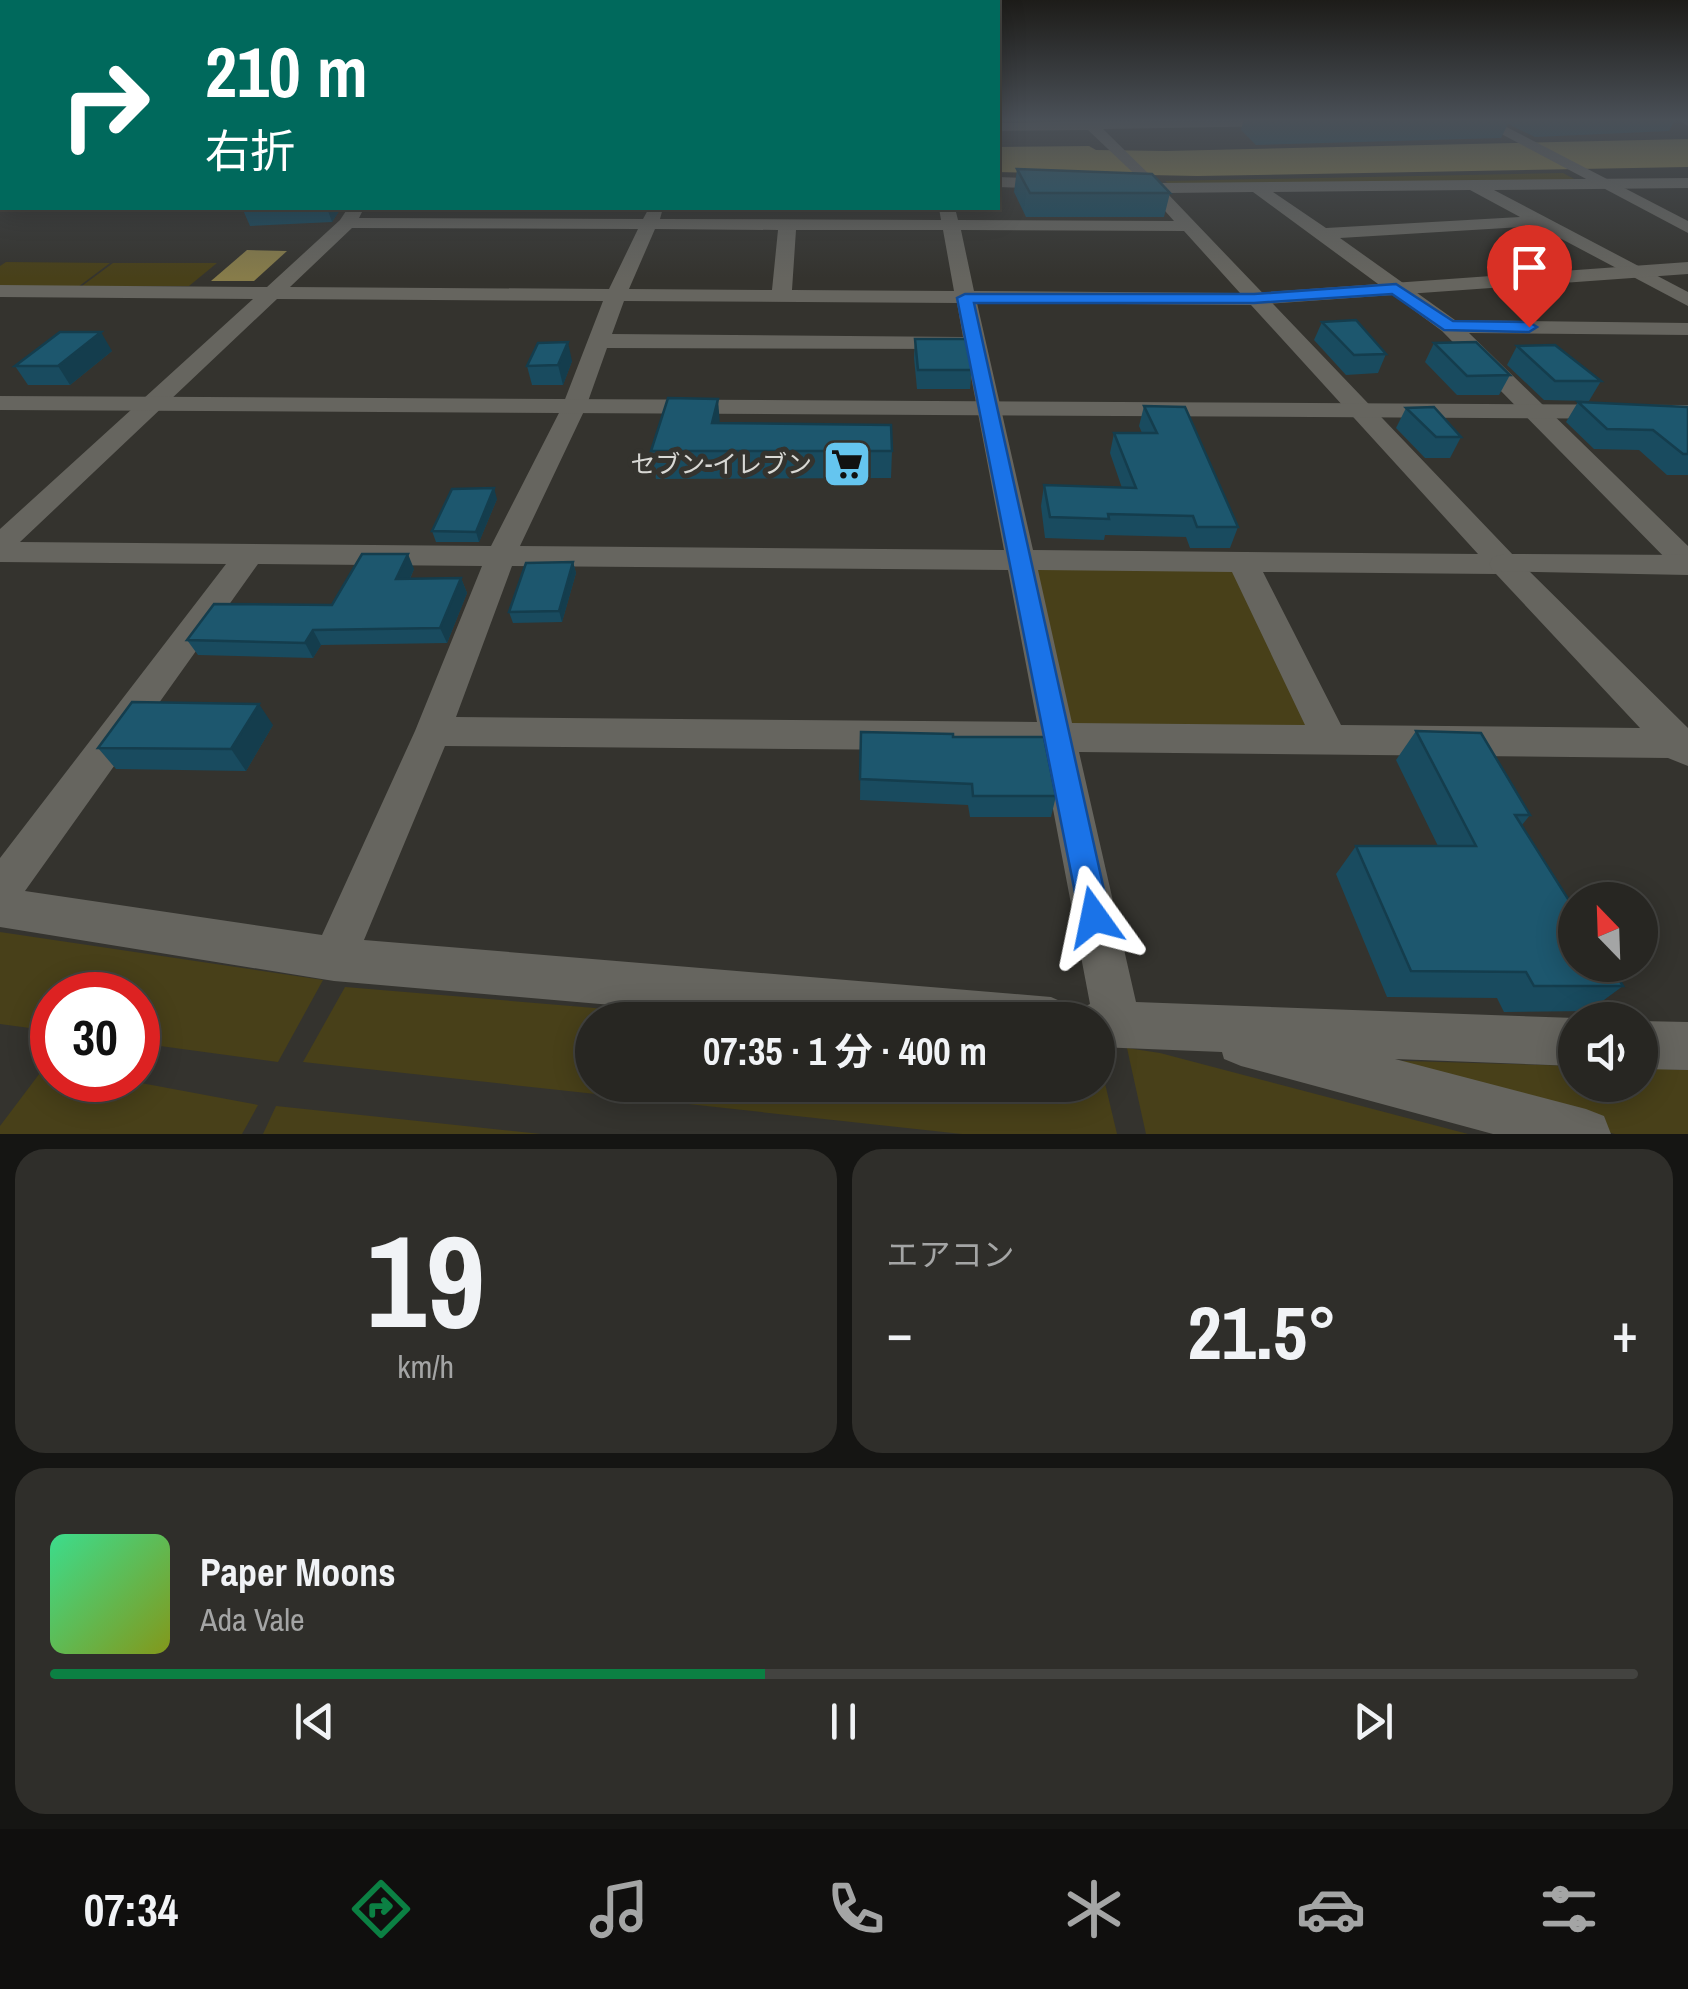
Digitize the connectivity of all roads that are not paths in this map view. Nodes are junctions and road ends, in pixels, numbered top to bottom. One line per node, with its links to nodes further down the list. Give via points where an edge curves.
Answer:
1 (1140, 172): 5 (street)
2 (1581, 172): 6 (street)
3 (1000, 182): 7 (street)
4 (1688, 183): 6 (street)
5 (1152, 184): 9 (street); 10 (street); 20 (street)
6 (1604, 184): 8 (street); 21 (street)
7 (1068, 185)
8 (1472, 185): 10 (street); 16 (street)
9 (1122, 187)
10 (1259, 189): 22 (street)
11 (415, 210): 17 (street)
12 (505, 210): 18 (street)
13 (352, 215): 17 (street); 27 (street)
14 (653, 216): 18 (street); 19 (street); 28 (street)
15 (948, 217): 19 (street); 20 (street); 30 (street)
16 (1540, 221): 22 (street); 24 (street)
17 (402, 224): 18 (street)
18 (494, 224)
19 (787, 226): 29 (street)
20 (1190, 226): 31 (street)
21 (1688, 228)
22 (1322, 234): 25 (street)
23 (1688, 268): 24 (street)
24 (1636, 271): 25 (street); 32 (street)
25 (1396, 289): 31 (street); 33 (street)
26 (0, 291): 27 (street)
27 (274, 292): 28 (street); 38 (street)
28 (615, 297): 29 (street); 35 (street)
29 (781, 298): 30 (street)
30 (965, 298): 31 (street); 36 (street)
31 (1254, 299): 42 (street)
32 (1688, 300)
33 (1450, 326): 34 (street); 41 (street)
34 (1688, 329)
35 (599, 341): 36 (street); 39 (street)
36 (975, 342): 40 (street)
37 (0, 403): 38 (street)
38 (154, 404): 39 (street); 44 (street)
39 (574, 407): 40 (street); 45 (street)
40 (989, 408): 42 (street); 47 (street)
41 (1532, 410): 42 (street); 43 (street); 50 (street)
42 (1365, 411): 49 (street)
43 (1688, 412)
44 (0, 549): 46 (street)
45 (502, 554): 46 (street); 47 (street); 51 (street)
46 (248, 556): 55 (street)
47 (1018, 562): 48 (street); 52 (street)
48 (1243, 562): 49 (street); 53 (street)
49 (1504, 564): 50 (street); 54 (street)
50 (1688, 564)
51 (433, 731): 52 (street); 57 (street)
52 (1054, 736): 53 (street); 59 (street)
53 (1330, 739): 54 (street)
54 (1685, 747)
55 (0, 891)
56 (0, 907): 57 (street)
57 (334, 959): 58 (street)
58 (839, 1002)
59 (1104, 1002)
60 (1115, 1025): 61 (street)
61 (1190, 1028): 62 (street); 65 (street)
62 (1558, 1041)
63 (1658, 1045): 64 (street)
64 (1688, 1046)
65 (1586, 1134)

